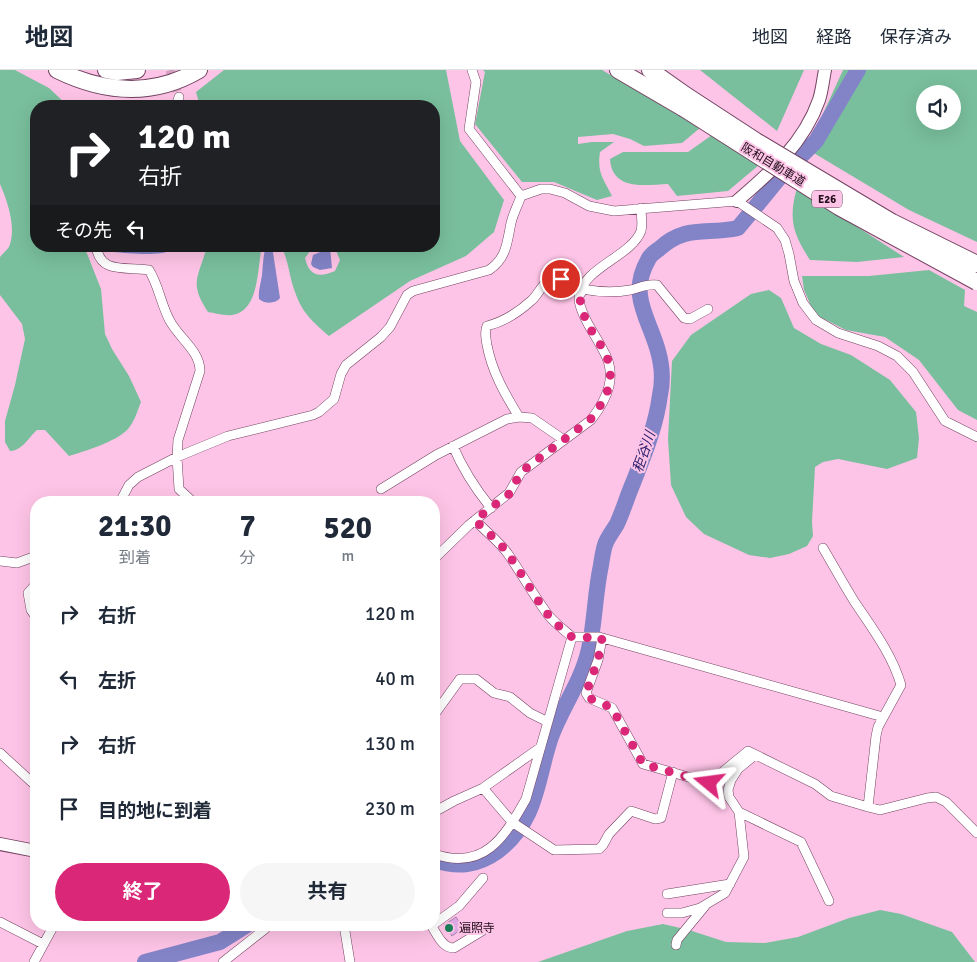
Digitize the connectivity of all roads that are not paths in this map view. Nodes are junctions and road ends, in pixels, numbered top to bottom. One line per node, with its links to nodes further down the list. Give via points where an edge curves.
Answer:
1 (57, 70): 3 (highway, via 102,87 134,89 159,87)
2 (137, 70): 9 (highway)
3 (199, 70)
4 (472, 70): 13 (street, via 476,82 469,129)
5 (618, 70): 12 (highway)
6 (626, 70): 12 (highway, 阪和自動車道 / E26)
7 (650, 70): 12 (highway, 阪和自動車道 / E26)
8 (826, 70): 14 (street, via 819,100 794,147)
9 (115, 71)
10 (178, 96): 11 (street)
11 (177, 100)
12 (685, 102): 17 (highway, 阪和自動車道 / E26, bridge, via 892,222); 18 (highway, 阪和自動車道 / E26, bridge, via 839,207)
13 (521, 196): 15 (street, via 550,189 589,206 614,211); 25 (street, via 511,223 509,241 496,265 489,270 407,295 382,337 346,365 334,399 326,406 313,415 228,436)
14 (737, 201): 15 (street); 22 (street, via 777,228 785,240 794,281 803,303 816,320 838,333 897,356 913,372 945,421)
15 (641, 208): 19 (street, via 640,234 589,277)
16 (97, 252): 25 (street, via 110,267 149,270 170,322 200,364 178,440)
17 (977, 264)
18 (977, 282)
19 (581, 291): 20 (street, via 629,290 652,284 657,285 684,318 690,319); 21 (street, via 555,278 545,283 533,300 485,330 495,376); 23 (street, via 579,298 583,314 610,362 611,377 599,409)
20 (708, 309)
21 (519, 417): 23 (street, via 532,418); 24 (street, via 507,419)
22 (977, 437)
23 (564, 440): 29 (street, via 521,472 509,494)
24 (453, 446): 26 (street); 29 (street, via 472,485)
25 (177, 458): 27 (street, via 138,477); 28 (street, via 179,489)
26 (381, 489)
27 (123, 496)
28 (187, 496)
29 (490, 508): 30 (street)
30 (475, 520): 32 (street); 37 (street, via 498,540 551,618)
31 (823, 548): 40 (street, via 897,671 901,685)
32 (440, 553)
33 (30, 558): 34 (street, via 17,563)
34 (0, 561)
35 (30, 590): 36 (street)
36 (30, 604)
37 (572, 637): 38 (street); 41 (street)
38 (600, 637): 40 (street); 45 (street, via 598,660 586,693 589,698 612,708 643,764)
39 (440, 707): 41 (street, via 460,679 476,679 494,693 510,697)
40 (883, 717): 48 (street, via 876,736)
41 (548, 722): 42 (street)
42 (541, 747): 47 (street); 51 (street, via 526,799)
43 (0, 753): 46 (street)
44 (755, 755): 45 (street, via 748,751 709,783); 48 (street, via 815,784 831,796); 50 (street, via 738,769 728,790)
45 (673, 772): 51 (street, via 660,818 631,811 599,848 554,850)
46 (30, 780)
47 (483, 788): 49 (street); 51 (street)
48 (868, 807): 52 (street, via 880,810 936,798 950,805)
49 (440, 809)
50 (739, 812): 57 (street, via 744,857); 59 (street, via 801,842)
51 (512, 822): 55 (street, via 492,847 482,854 460,858)
52 (977, 833)
53 (0, 844): 54 (street)
54 (30, 851)
55 (440, 855)
56 (483, 878): 62 (street, via 459,906)
57 (730, 884): 58 (street); 60 (street, via 725,893)
58 (667, 894)
59 (829, 901)
60 (705, 905): 61 (street, via 682,913); 70 (street)
61 (667, 913)
62 (440, 919)
63 (0, 922): 69 (street)
64 (51, 931): 69 (street)
65 (262, 931): 72 (street)
66 (345, 931): 73 (street)
67 (436, 931): 68 (street, via 444,945 454,948)
68 (482, 931)
69 (43, 944): 71 (street)
70 (676, 945)
71 (34, 962)
72 (223, 962)
73 (350, 962)

